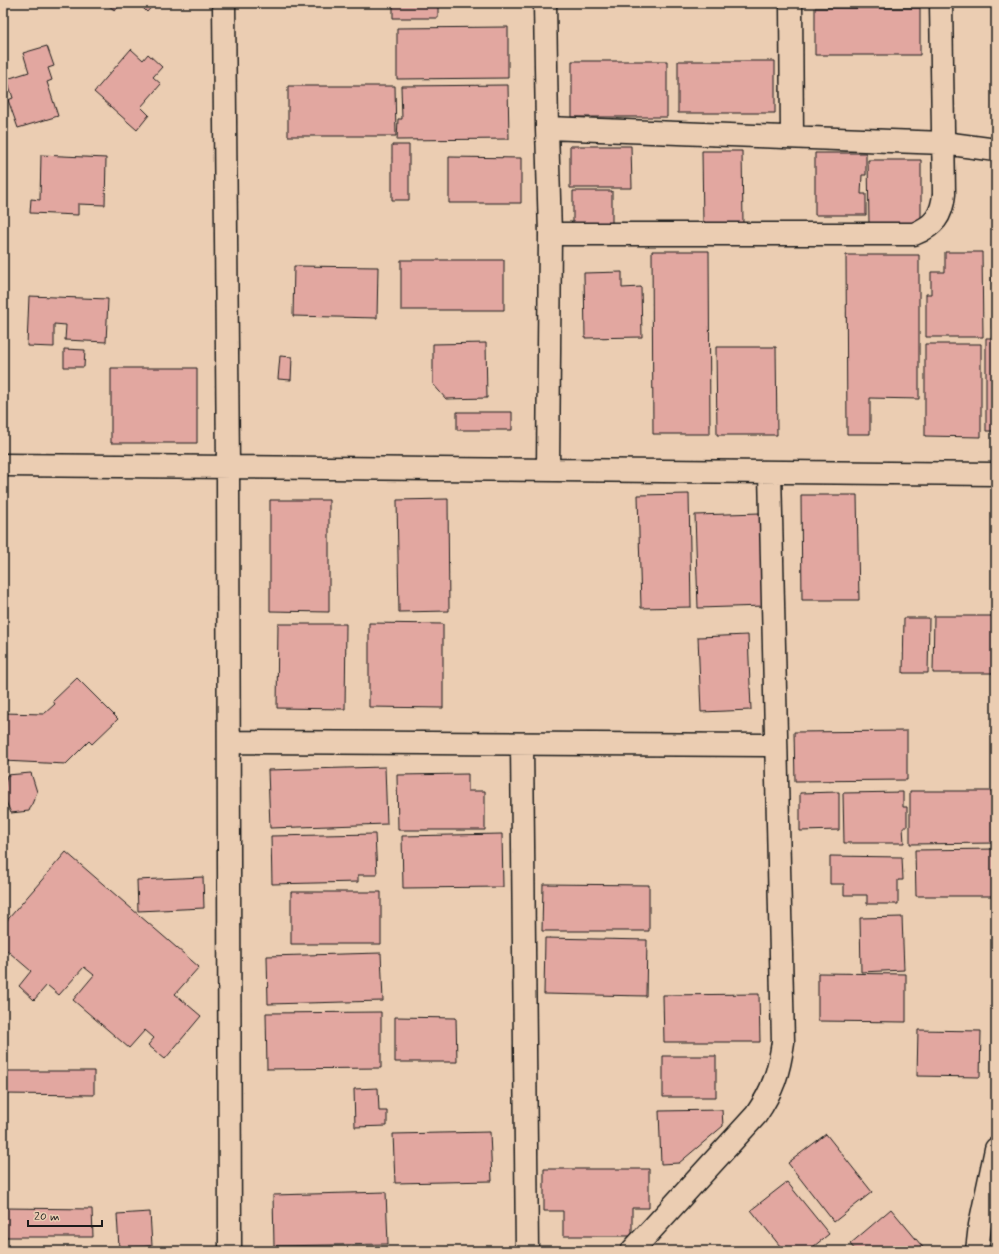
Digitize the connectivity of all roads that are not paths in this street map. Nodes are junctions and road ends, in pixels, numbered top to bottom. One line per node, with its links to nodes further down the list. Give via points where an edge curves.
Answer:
1 (224, 3): 11 (street)
2 (545, 3): 5 (street)
3 (792, 3): 6 (street)
4 (941, 3): 7 (street)
5 (547, 128): 6 (street); 9 (street)
6 (792, 137): 7 (street)
7 (944, 143): 8 (street); 9 (street, via 943,205 934,222 914,234)
8 (996, 150)
9 (550, 234): 12 (street)
10 (3, 465): 11 (street)
11 (228, 467): 12 (street); 15 (street)
12 (548, 470): 13 (street)
13 (770, 472): 14 (street); 17 (street)
14 (996, 474)
15 (229, 742): 16 (street); 19 (street)
16 (522, 744): 17 (street); 20 (street)
17 (776, 744): 21 (street, via 782,1042 776,1078 756,1115)
18 (996, 1149): 22 (street)
19 (230, 1251)
20 (527, 1251)
21 (632, 1251)
22 (977, 1251)

